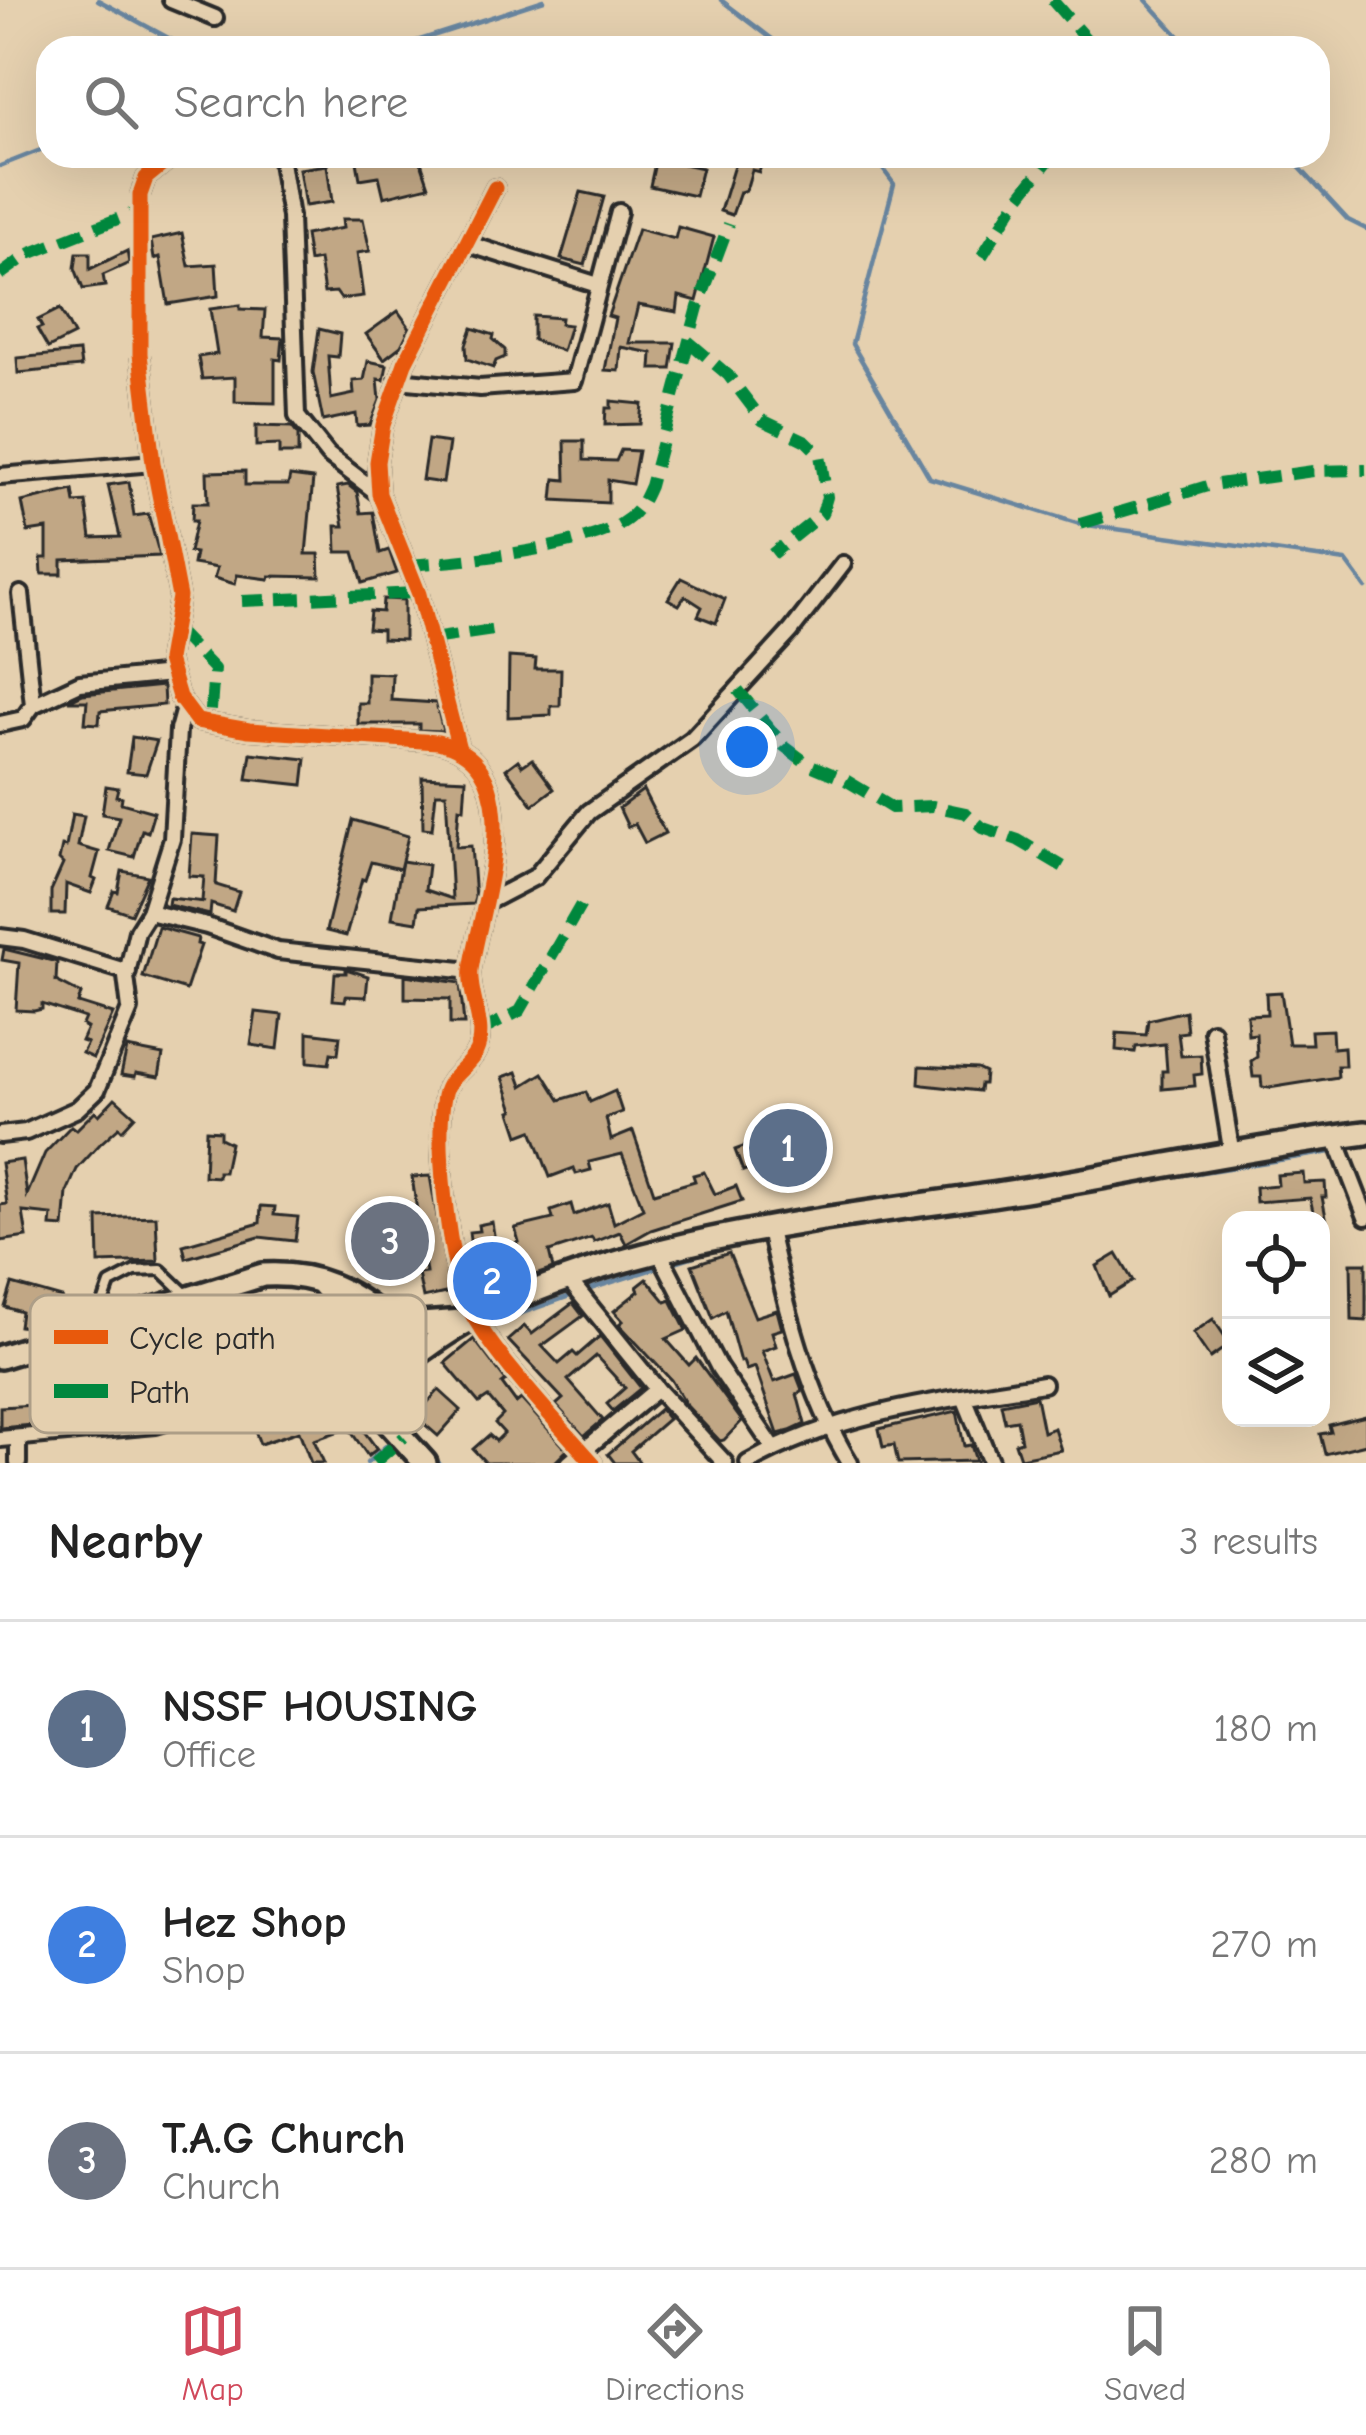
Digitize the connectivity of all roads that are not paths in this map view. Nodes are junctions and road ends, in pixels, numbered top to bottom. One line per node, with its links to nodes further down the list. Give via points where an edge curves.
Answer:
1 (171, 0): 2 (street)
2 (215, 18)
3 (158, 168): 10 (street, via 140,195 140,354)
4 (282, 168): 12 (street, via 297,416 328,455)
5 (495, 188): 7 (street)
6 (620, 212): 8 (street)
7 (468, 244): 8 (street); 9 (street)
8 (598, 285): 9 (street, via 574,382 480,388)
9 (398, 380): 12 (street, via 377,449)
10 (153, 464): 11 (street); 15 (street, via 179,597)
11 (0, 476)
12 (379, 494): 19 (street, via 419,594)
13 (843, 564): 20 (street, via 692,739 589,812 535,877)
14 (21, 594): 16 (street)
15 (171, 674): 16 (street, via 80,683); 17 (street)
16 (33, 705): 18 (street, via 23,719)
17 (184, 708): 19 (street, via 197,721 249,730); 21 (street, via 175,828)
18 (0, 724)
19 (459, 749): 20 (street, via 482,773 494,819)
20 (489, 901): 23 (street)
21 (149, 912): 23 (street, via 278,951); 24 (street)
22 (0, 938): 24 (street)
23 (471, 971): 40 (street, via 476,1051 446,1091 442,1134 451,1238)
24 (128, 972): 27 (street, via 130,1009 89,1100)
25 (1212, 1031): 29 (street)
26 (1366, 1133): 28 (main road)
27 (0, 1136)
28 (1335, 1137): 29 (main road); 30 (street)
29 (1232, 1155): 31 (main road)
30 (1366, 1217)
31 (768, 1226): 32 (main road); 48 (street)
32 (659, 1252): 34 (main road); 53 (street)
33 (316, 1278): 37 (main road, via 263,1275); 38 (main road); 39 (main road)
34 (569, 1280): 40 (main road); 46 (street)
35 (106, 1295): 36 (lane, via 135,1271 161,1270)
36 (187, 1295)
37 (196, 1295)
38 (331, 1295)
39 (351, 1295)
40 (472, 1319): 41 (main road); 43 (main road); 54 (street)
41 (426, 1322)
42 (30, 1348): 44 (main road)
43 (426, 1350)
44 (0, 1357)
45 (1043, 1384): 47 (street)
46 (656, 1389): 54 (street); 58 (street)
47 (964, 1396): 48 (street); 61 (street)
48 (828, 1427): 53 (street); 60 (street)
49 (77, 1433): 52 (street)
50 (400, 1433): 56 (main road)
51 (0, 1438): 52 (street)
52 (18, 1439): 55 (street)
53 (773, 1449): 59 (street)
54 (588, 1457): 57 (street)
55 (18, 1463)
56 (425, 1463)
57 (569, 1463)
58 (725, 1463)
59 (748, 1463)
60 (850, 1463)
61 (991, 1463)

